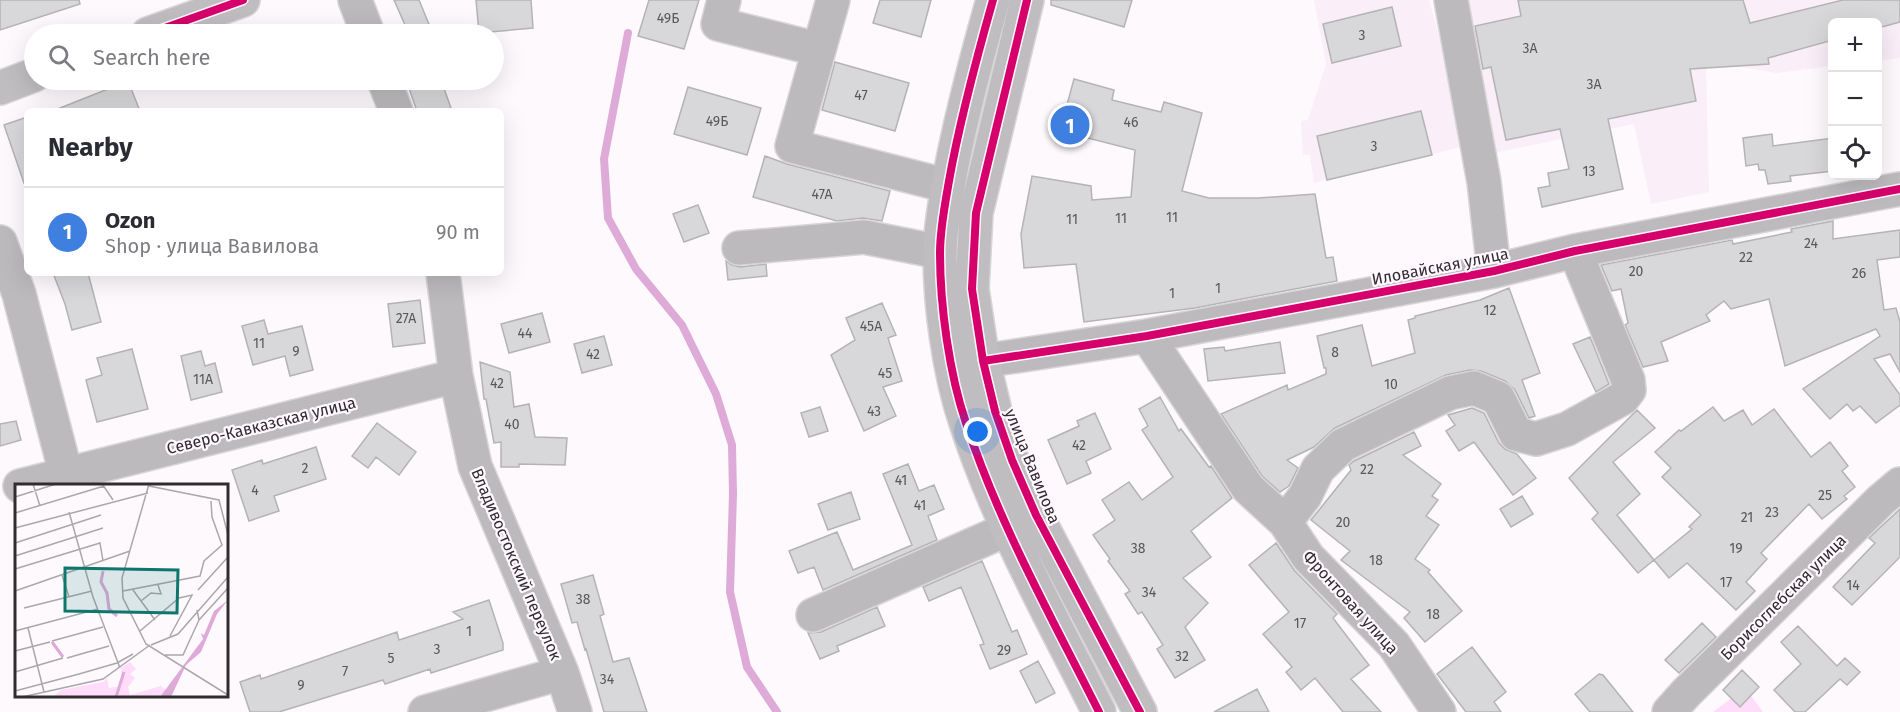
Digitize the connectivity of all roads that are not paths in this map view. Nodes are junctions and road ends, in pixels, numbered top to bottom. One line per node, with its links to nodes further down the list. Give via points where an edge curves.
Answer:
1 (243, 0): 8 (main road)
2 (356, 0): 9 (street)
3 (724, 0): 10 (street, via 718,24)
4 (833, 0): 10 (street)
5 (993, 0): 15 (main road, via 974,65)
6 (1027, 0): 24 (main road, улица Вавилова, via 976,213 972,289)
7 (1451, 0): 21 (street, via 1484,182)
8 (176, 24)
9 (364, 24)
10 (817, 49): 15 (street, via 792,146)
11 (24, 79): 12 (main road)
12 (0, 88)
13 (388, 90): 14 (street)
14 (395, 108)
15 (948, 186): 20 (main road)
16 (1900, 189): 19 (street, Иловайская улица)
17 (0, 242): 26 (street, via 19,294)
18 (740, 248): 20 (street, via 864,237)
19 (1575, 251): 21 (street, Иловайская улица); 31 (street, via 1628,380 1629,390 1623,398 1567,429 1536,439 1516,434 1498,398 1473,388 1450,393 1343,445 1318,469 1305,496)
20 (940, 252): 32 (main road, via 951,363 965,422)
21 (1494, 271): 23 (street, Иловайская улица)
22 (443, 276): 25 (street, Владивостокский переулок)
23 (1147, 336): 24 (street, Иловайская улица); 31 (street, Фронтовая улица, via 1248,488)
24 (983, 361): 38 (main road, улица Вавилова, via 995,411 1036,515)
25 (456, 376): 26 (street, Северо-Кавказская улица); 34 (street, Владивостокский переулок, via 475,466)
26 (66, 474): 27 (street, Северо-Кавказская улица)
27 (26, 484)
28 (1900, 484): 40 (street, Борисоглебская улица)
29 (15, 487): 30 (street, Северо-Кавказская улица)
30 (0, 490)
31 (1285, 522): 39 (street, Фронтовая улица, via 1308,557 1394,645)
32 (1008, 529): 33 (street); 37 (main road)
33 (813, 615)
34 (562, 673): 35 (street); 36 (street, Владивостокский переулок)
35 (425, 712)
36 (575, 712)
37 (1099, 712)
38 (1140, 712)
39 (1439, 712)
40 (1670, 712)

